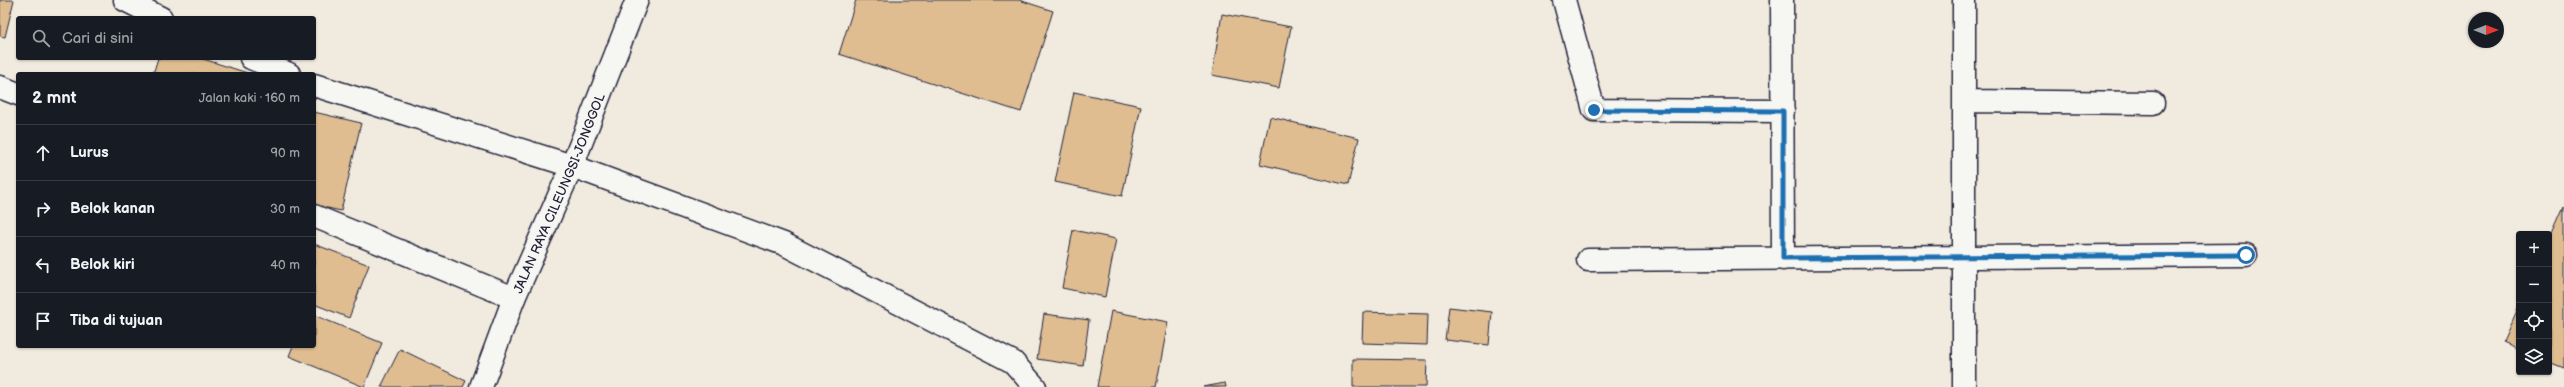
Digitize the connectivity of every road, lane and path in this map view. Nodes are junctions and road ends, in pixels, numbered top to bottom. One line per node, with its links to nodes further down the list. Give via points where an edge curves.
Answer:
1 (125, 0): 6 (street)
2 (637, 0): 15 (street, JALAN RAYA CILEUNGSI-JONGGOL)
3 (1564, 0): 14 (street, via 1594,110)
4 (1782, 0): 14 (street)
5 (1964, 0): 12 (street)
6 (157, 16)
7 (257, 60): 8 (street)
8 (284, 72)
9 (316, 86): 15 (street)
10 (0, 87): 11 (street)
11 (16, 93)
12 (1964, 101): 13 (street); 18 (street)
13 (2153, 103)
14 (1783, 111): 19 (street)
15 (572, 166): 21 (street, JALAN RAYA CILEUNGSI-JONGGOL); 23 (street, via 784,244 1013,362)
16 (316, 217): 21 (street)
17 (2246, 255): 18 (street)
18 (1964, 257): 19 (street); 24 (street)
19 (1783, 258): 20 (street)
20 (1588, 260)
21 (514, 298): 22 (street, JALAN RAYA CILEUNGSI-JONGGOL)
22 (483, 386)
23 (1035, 387)
24 (1964, 387)

